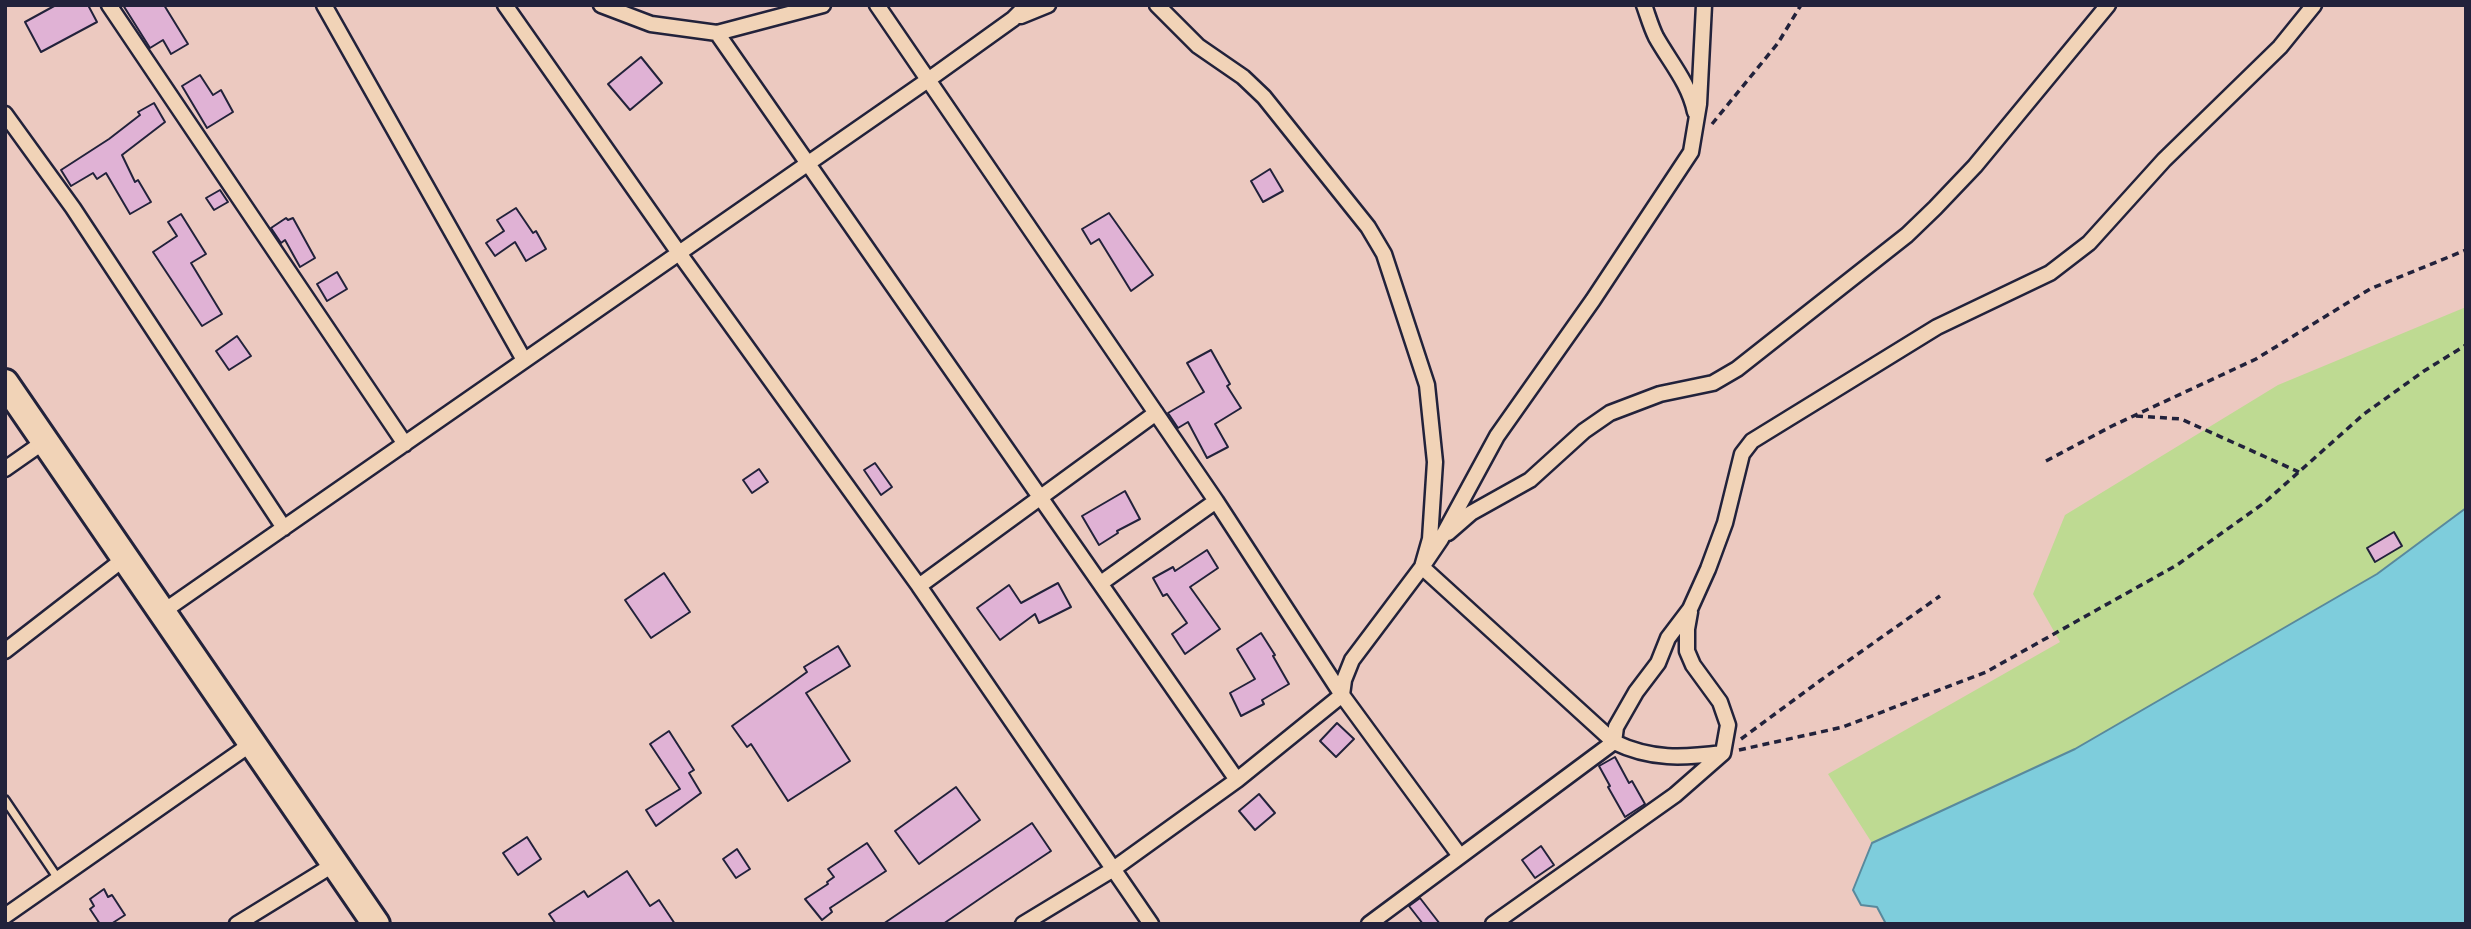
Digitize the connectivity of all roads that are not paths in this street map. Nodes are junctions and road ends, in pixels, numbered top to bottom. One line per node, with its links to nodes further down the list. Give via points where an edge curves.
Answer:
1 (109, 5): 25 (street)
2 (324, 5): 21 (street)
3 (505, 5): 20 (street)
4 (601, 5): 15 (street, via 651,24)
5 (823, 5): 15 (street)
6 (877, 5): 16 (street)
7 (1027, 5): 14 (street)
8 (1048, 5): 14 (street)
9 (1157, 5): 32 (street, via 1198,46 1264,97 1368,226 1384,254 1427,386 1436,461 1430,539)
10 (1644, 5): 18 (street, via 1654,35 1692,98)
11 (1704, 5): 18 (street)
12 (2109, 5): 30 (street, via 1975,166 1907,235 1737,369 1713,383 1660,394 1610,413 1530,480 1471,513)
13 (2314, 5): 35 (street, via 2280,47 2164,160 2089,243 2050,273 1937,327 1752,441 1742,454 1725,523)
14 (1013, 19): 16 (street)
15 (718, 33): 19 (street)
16 (928, 80): 19 (street); 23 (street)
17 (5, 114): 29 (street)
18 (1697, 123): 30 (street, via 1691,152 1497,436)
19 (808, 163): 20 (street); 27 (street)
20 (679, 253): 21 (street); 34 (street)
21 (524, 360): 25 (street)
22 (5, 383): 24 (highway)
23 (1156, 413): 27 (street); 28 (street)
24 (45, 441): 26 (street); 31 (highway)
25 (405, 444): 29 (street)
26 (5, 469)
27 (1041, 498): 33 (street); 34 (street)
28 (1216, 501): 33 (street); 38 (street)
29 (284, 527): 36 (street)
30 (1441, 539): 32 (street)
31 (125, 558): 36 (highway); 37 (street)
32 (1422, 567): 38 (street, via 1352,660); 39 (street)
33 (1101, 583): 42 (street)
34 (919, 586): 46 (street)
35 (1690, 609): 39 (street, via 1616,727); 41 (street, via 1688,650 1693,665 1720,702 1728,725)
36 (161, 613): 40 (highway)
37 (5, 651)
38 (1342, 695): 42 (street); 44 (street)
39 (1614, 742): 41 (street, via 1634,752 1680,758); 44 (street)
40 (251, 744): 45 (highway); 47 (street)
41 (1723, 753): 54 (street, via 1675,794)
42 (1237, 780): 46 (street)
43 (5, 800): 47 (lane)
44 (1460, 856): 53 (street)
45 (333, 865): 49 (street); 50 (highway)
46 (1112, 870): 51 (street); 52 (street)
47 (59, 880): 48 (street)
48 (5, 916)
49 (237, 924)
50 (376, 924)
51 (1023, 924)
52 (1151, 924)
53 (1369, 924)
54 (1493, 924)

